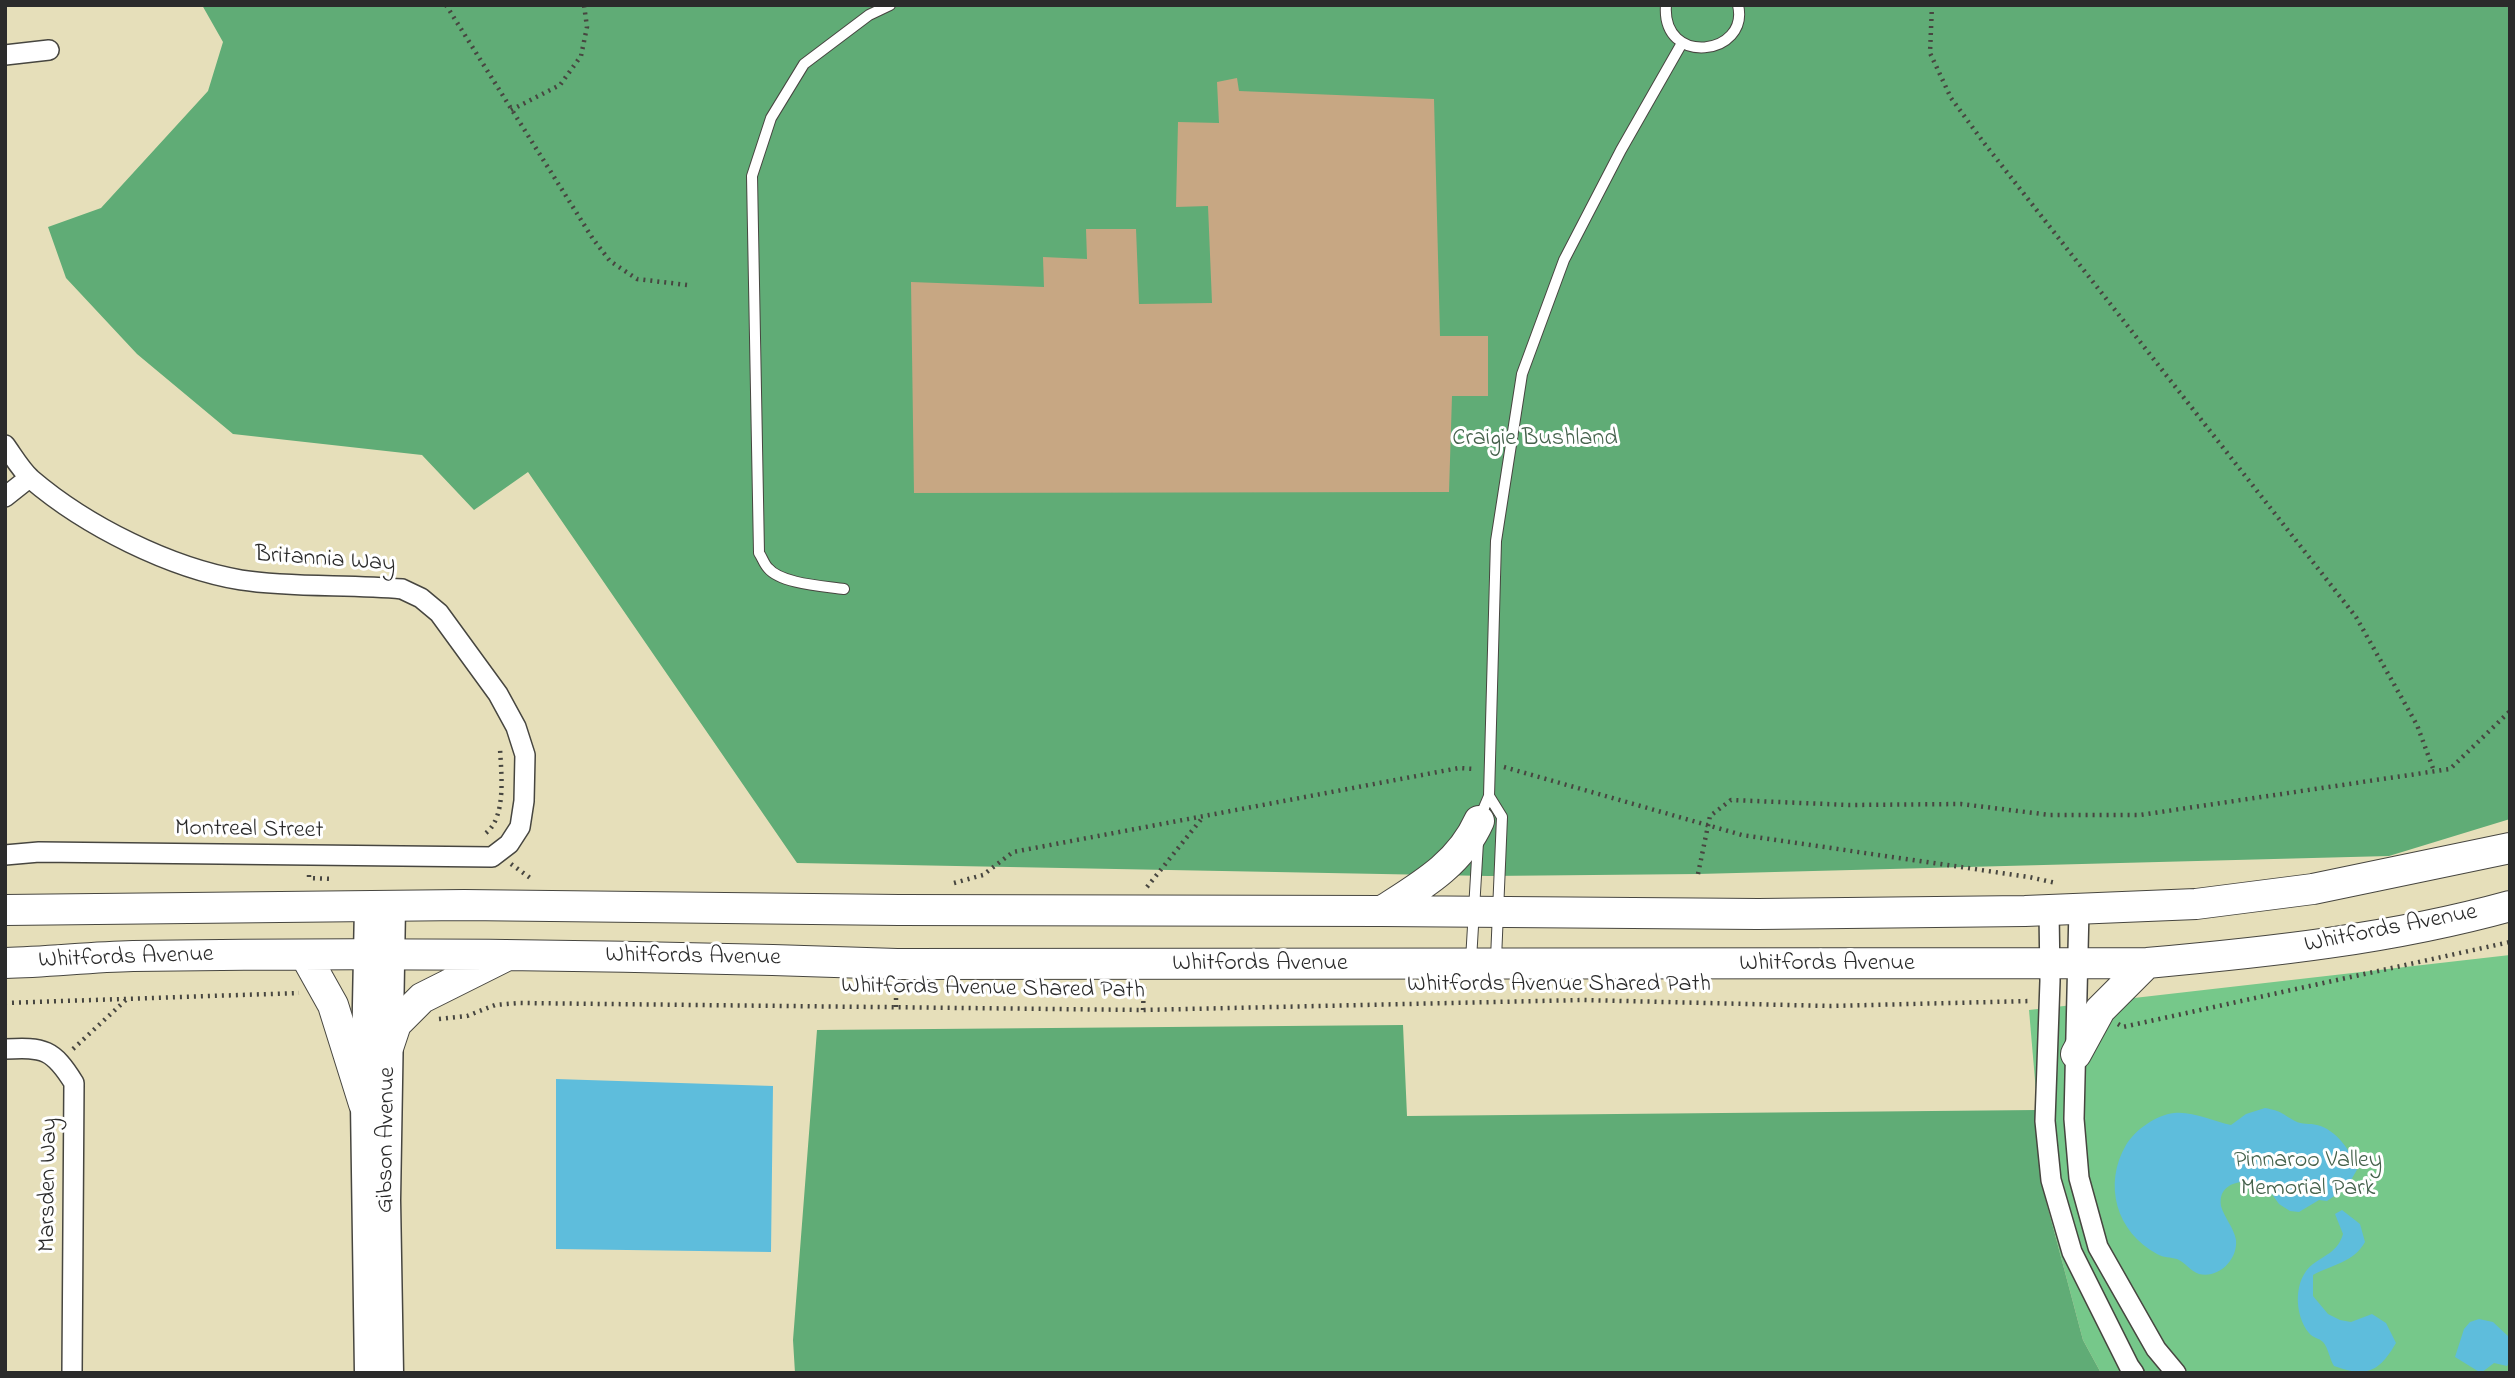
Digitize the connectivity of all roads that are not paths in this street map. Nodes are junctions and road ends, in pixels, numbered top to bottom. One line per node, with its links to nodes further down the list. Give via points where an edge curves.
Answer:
1 (890, 5): 10 (lane, via 869,15 804,64 771,118 752,176 759,553 769,570 785,577)
2 (1667, 5): 4 (lane, via 1667,22)
3 (1738, 5): 4 (lane, via 1736,27 1727,40 1697,49)
4 (1682, 43): 11 (lane, via 1564,260 1522,374 1496,541)
5 (49, 50): 6 (street)
6 (5, 55)
7 (5, 445): 8 (street, Britannia Way)
8 (29, 478): 9 (street); 14 (street, Britannia Way, via 127,542 164,558 241,580 402,589 430,605 498,694 516,727 524,755 520,827 509,844)
9 (5, 497)
10 (844, 589)
11 (1484, 808): 20 (main road, via 1471,838 1454,859); 21 (lane); 21 (lane, via 1502,817)
12 (2510, 848): 17 (main road, Whitfords Avenue, via 2313,889 2196,904)
13 (5, 855): 14 (street, Montreal Street)
14 (492, 857)
15 (380, 906): 18 (main road, Whitfords Avenue); 20 (main road, Whitfords Avenue); 22 (main road, Gibson Avenue)
16 (2510, 906): 26 (main road, Whitfords Avenue, via 2381,936)
17 (2079, 909): 19 (main road, Whitfords Avenue); 28 (street)
18 (5, 910)
19 (2049, 910): 21 (main road, Whitfords Avenue); 28 (street)
20 (1382, 911): 21 (main road, Whitfords Avenue)
21 (1486, 912): 27 (lane); 27 (lane)
22 (379, 954): 23 (main road, Whitfords Avenue); 24 (main road, Whitfords Avenue); 29 (main road, Gibson Avenue); 32 (main road, Gibson Avenue)
23 (510, 954): 27 (main road, Whitfords Avenue, via 897,964); 29 (main road, via 422,998 396,1024)
24 (305, 955): 25 (main road, Whitfords Avenue, via 129,956); 32 (main road, via 333,1005)
25 (5, 963)
26 (2147, 963): 28 (main road, Whitfords Avenue); 31 (main road, via 2101,1010)
27 (1484, 964): 28 (main road, Whitfords Avenue)
28 (2063, 964): 31 (street); 36 (street, via 2045,1121 2051,1181 2072,1252)
29 (389, 1045): 35 (main road, Gibson Avenue)
30 (5, 1049): 33 (street, Marsden Way, via 36,1047 60,1061 75,1083)
31 (2076, 1054): 37 (street, via 2074,1119 2080,1178 2098,1247 2156,1349)
32 (364, 1104): 34 (main road, Gibson Avenue)
33 (72, 1373)
34 (368, 1373)
35 (390, 1373)
36 (2134, 1373)
37 (2176, 1373)

